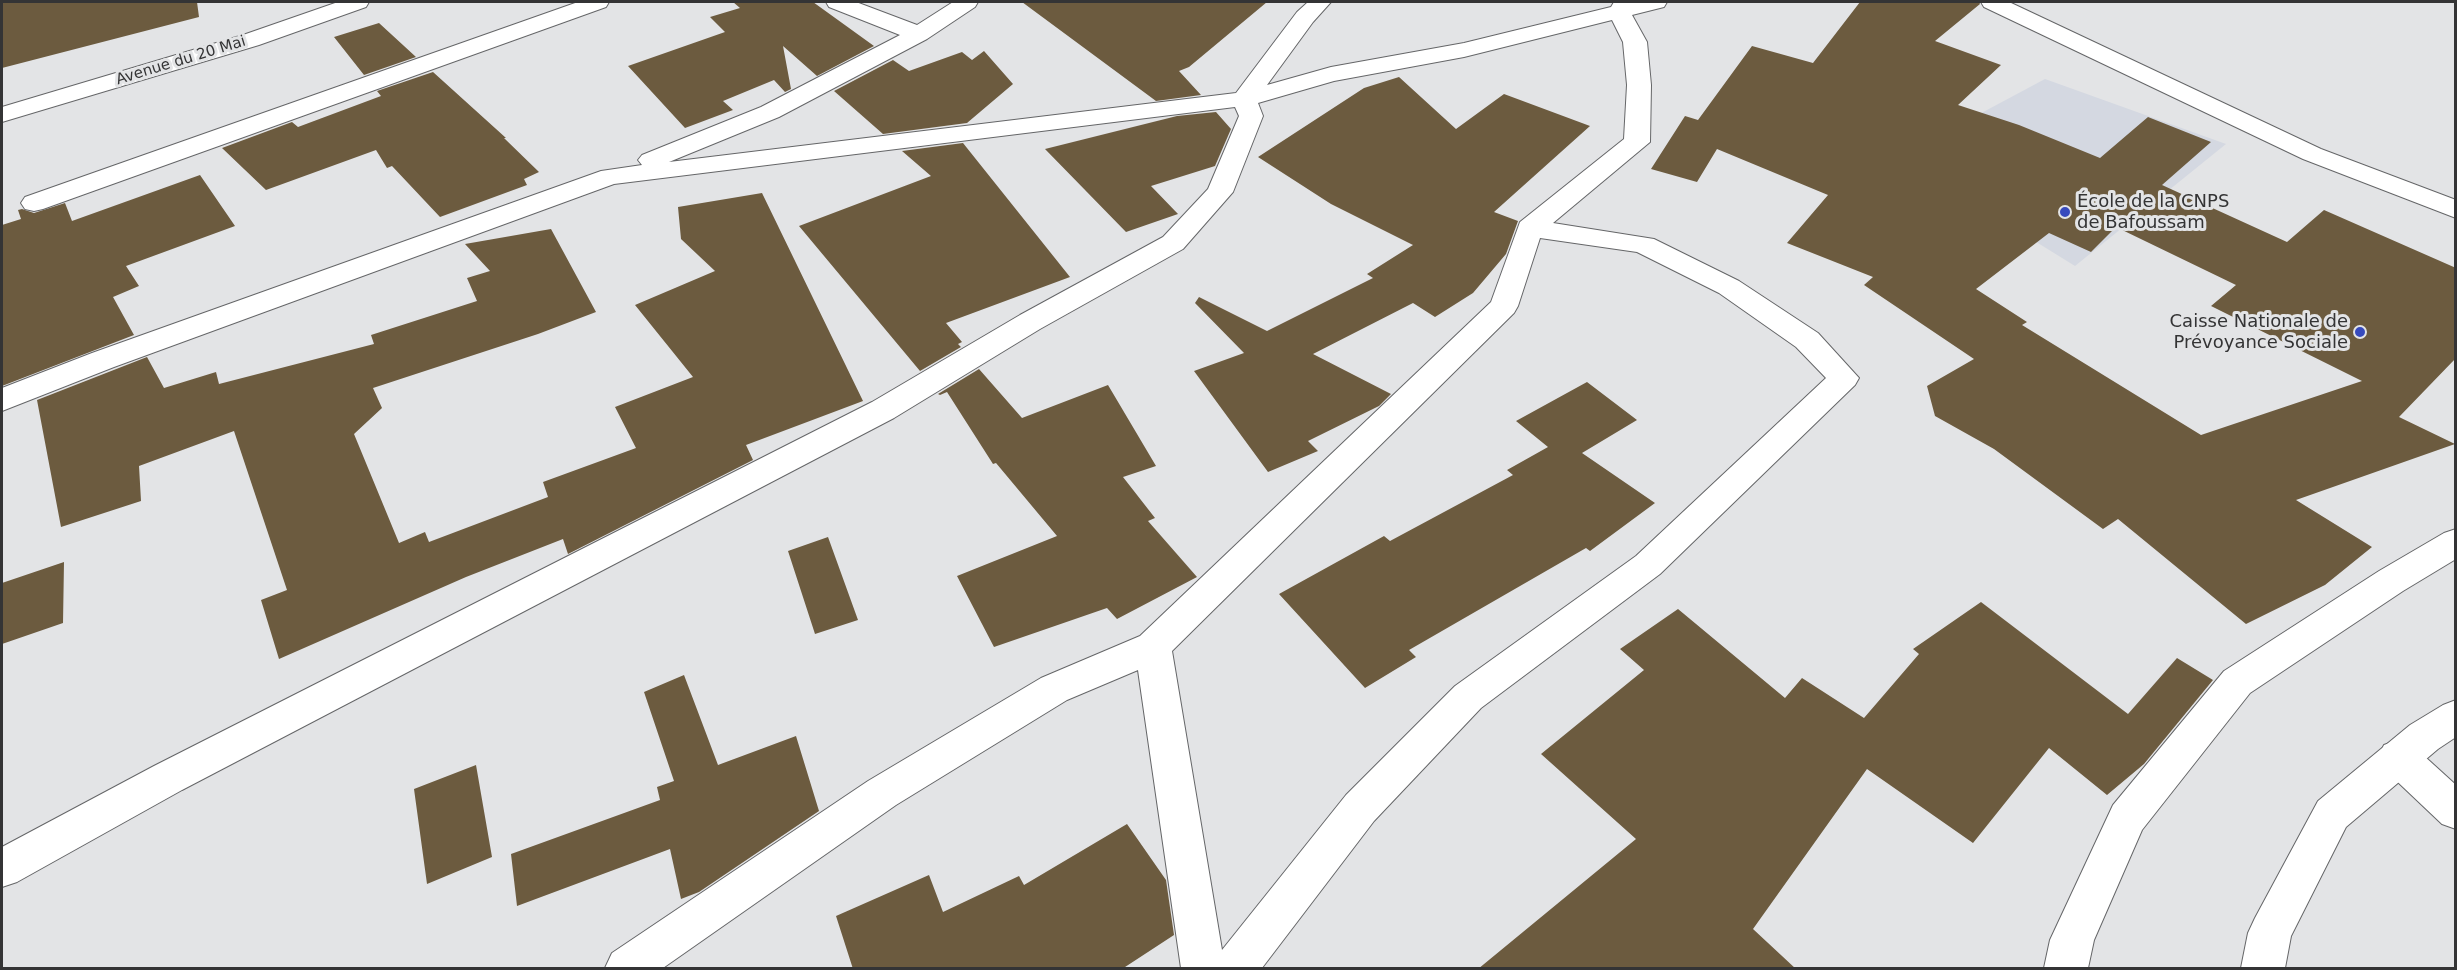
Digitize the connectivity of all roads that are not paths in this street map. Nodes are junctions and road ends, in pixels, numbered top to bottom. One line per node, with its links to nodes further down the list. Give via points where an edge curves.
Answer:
1 (358, 2): 11 (street, Avenue du 20 Mai, via 251,40)
2 (598, 2): 13 (street)
3 (837, 2): 9 (street)
4 (967, 2): 9 (street)
5 (1320, 2): 10 (street)
6 (1656, 2): 8 (street)
7 (1992, 2): 14 (street, via 2312,154)
8 (1622, 6): 10 (street, via 1464,50 1331,74); 15 (street, via 1635,42 1639,85 1637,142)
9 (919, 34): 12 (street, via 770,112)
10 (1244, 99): 12 (street); 22 (street, via 1251,116 1220,192 1173,243 883,410 168,778)
11 (2, 116)
12 (610, 177): 16 (street)
13 (34, 203)
14 (2456, 210)
15 (1530, 228): 18 (street, via 1504,306); 25 (street, via 1644,245 1729,287 1807,340 1844,378 1648,565 1468,697 1360,808)
16 (2, 400)
17 (2456, 542): 26 (street, via 2237,682 2127,818 2072,940)
18 (1153, 647): 23 (street, via 1054,689 882,793); 24 (street)
19 (2456, 716): 20 (street)
20 (2398, 757): 21 (street); 27 (street, via 2332,814 2270,933)
21 (2456, 811)
22 (2, 868)
23 (627, 969)
24 (1203, 969)
25 (1235, 969)
26 (2066, 969)
27 (2263, 969)

